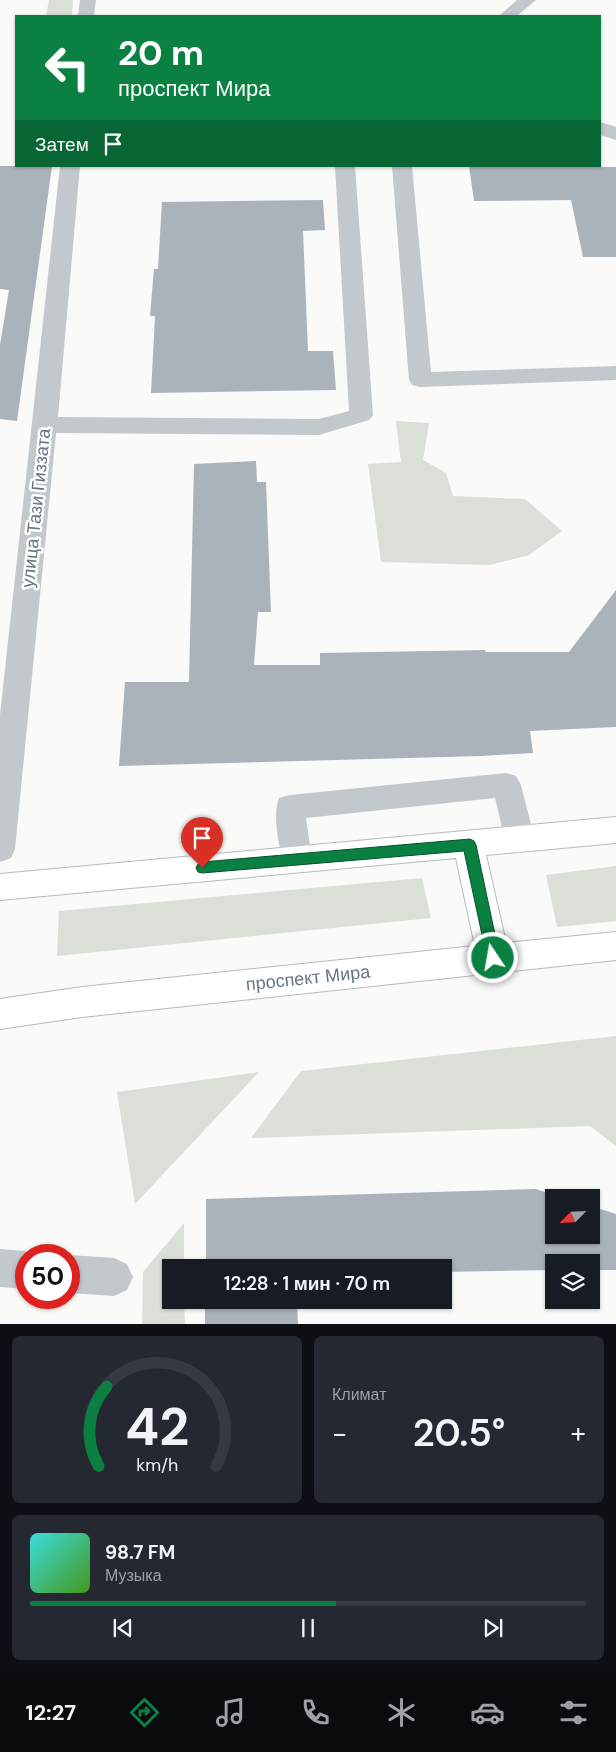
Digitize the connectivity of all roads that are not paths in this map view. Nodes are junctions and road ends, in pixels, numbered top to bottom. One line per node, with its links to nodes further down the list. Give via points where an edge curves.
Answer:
1 (88, 0): 3 (street)
2 (528, 0): 4 (street)
3 (86, 15)
4 (508, 15)
5 (601, 128): 6 (street)
6 (616, 134)
7 (70, 167): 11 (street, улица Тази Гиззата)
8 (345, 167): 11 (street, via 361,415 318,427)
9 (402, 167): 10 (street, via 420,380)
10 (616, 373)
11 (45, 425): 15 (street, улица Тази Гиззата)
12 (616, 830): 13 (main road)
13 (520, 840): 14 (main road); 16 (street, via 506,785 290,807)
14 (470, 845): 16 (main road); 19 (main road)
15 (0, 849)
16 (297, 859): 17 (main road)
17 (0, 887)
18 (616, 946): 19 (main road, проспект Мира)
19 (493, 958): 20 (main road, проспект Мира, via 82,1002)
20 (0, 1014)
21 (0, 1268): 22 (street)
22 (15, 1269)
23 (80, 1275): 24 (street)
24 (114, 1277)

